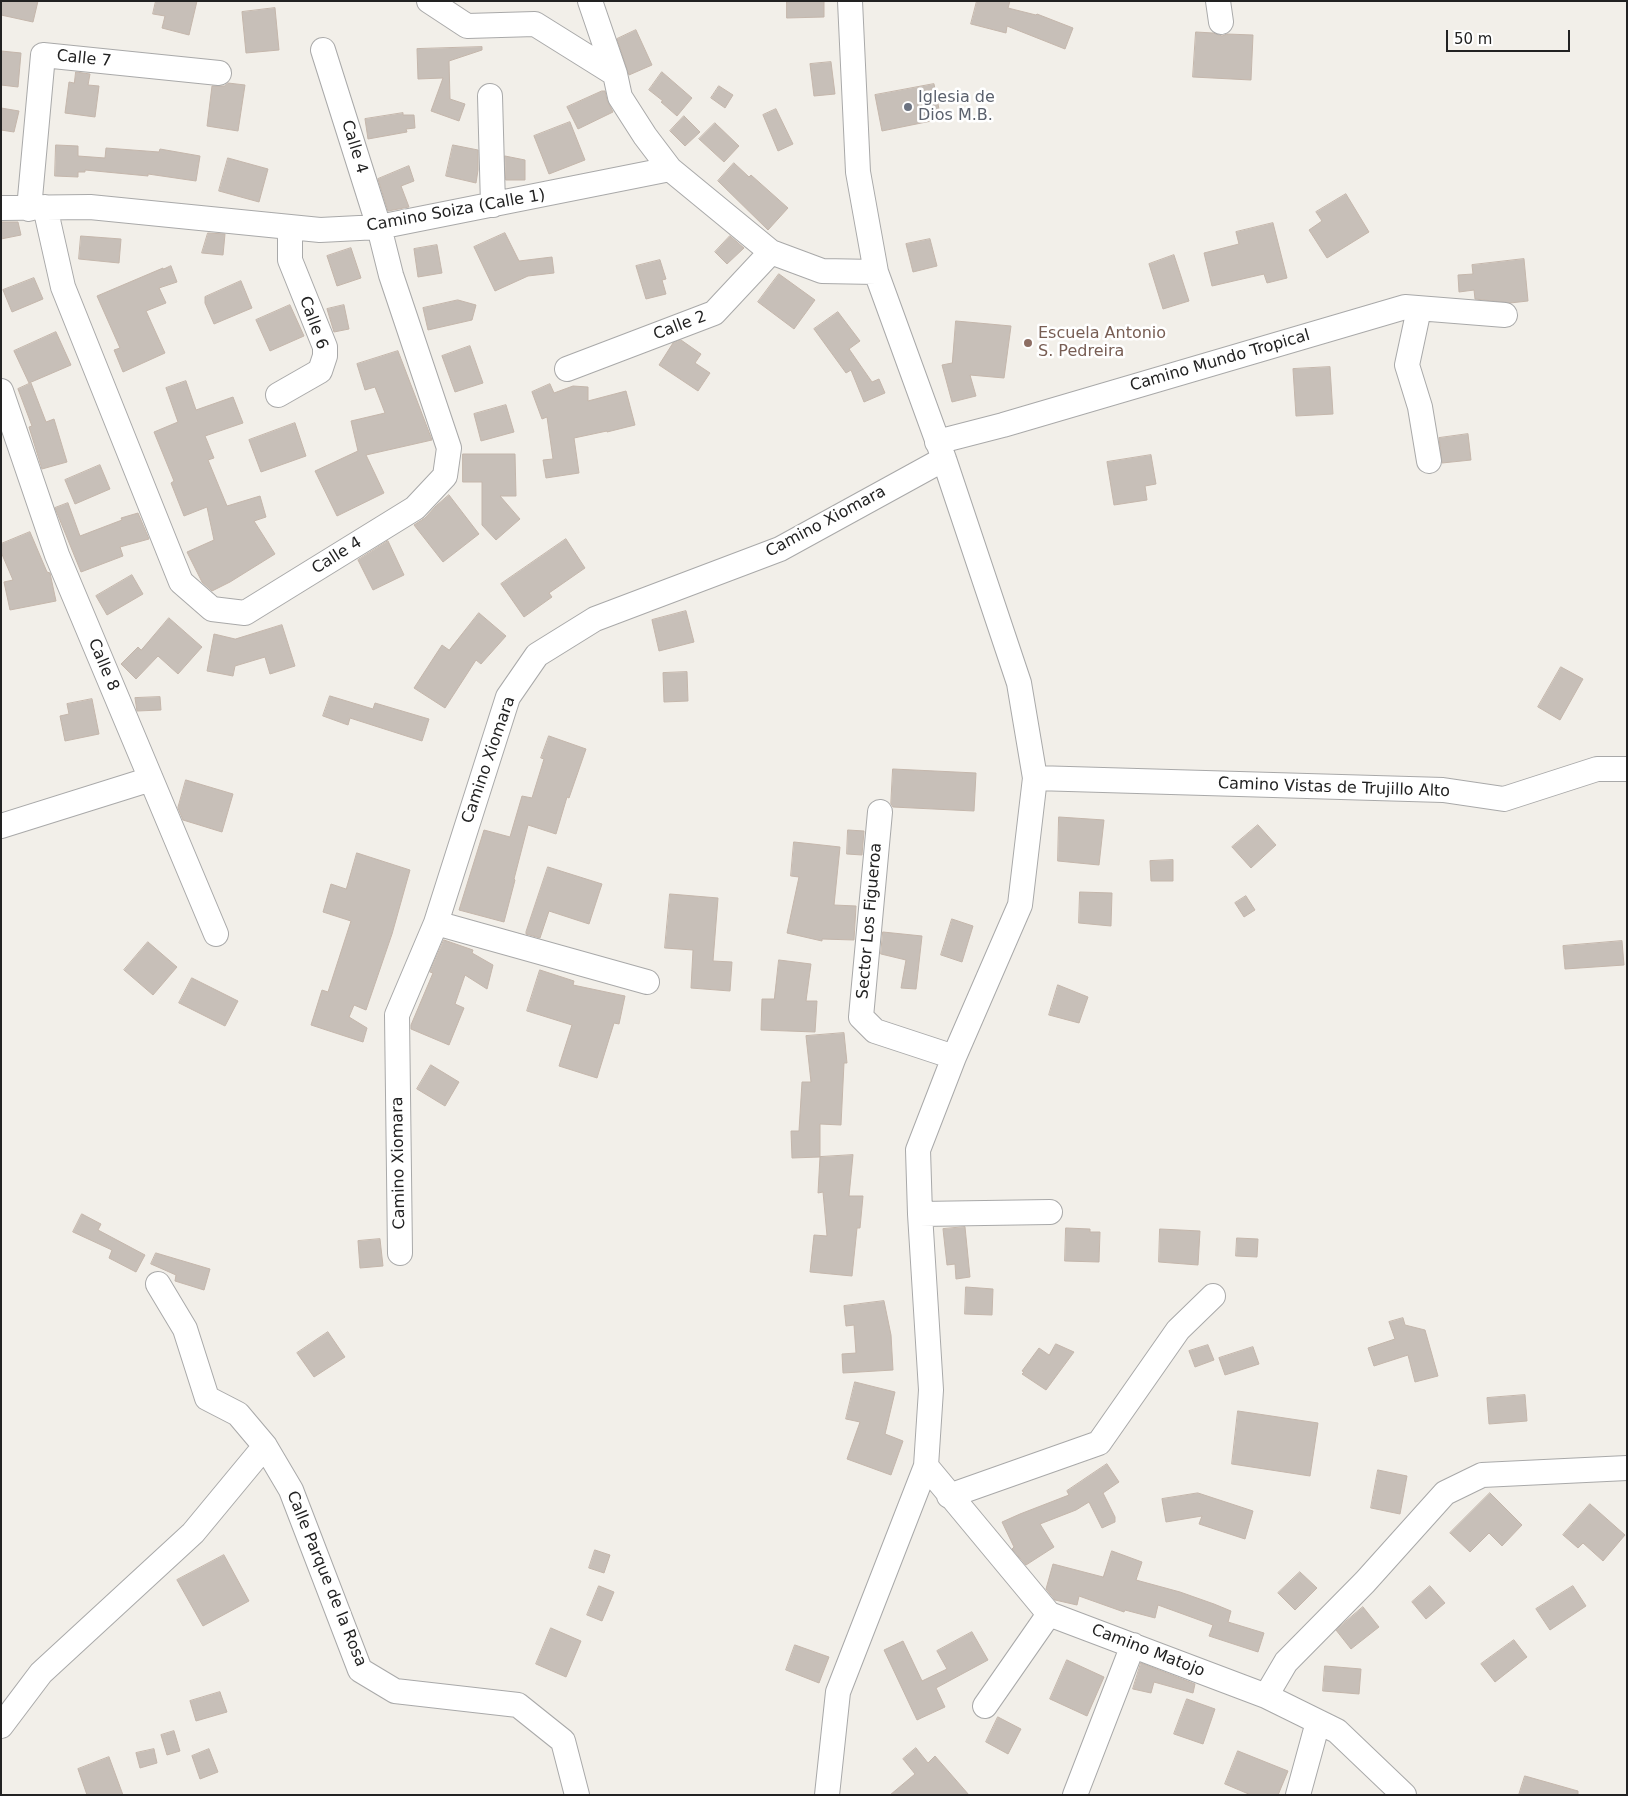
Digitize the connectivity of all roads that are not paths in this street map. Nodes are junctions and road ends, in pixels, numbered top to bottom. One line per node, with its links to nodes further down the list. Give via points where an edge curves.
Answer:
1 (429, 1): 6 (street, via 467,26 535,24)
2 (590, 1): 6 (street)
3 (854, 4): 15 (street, via 858,172)
4 (323, 50): 13 (street, Calle 4)
5 (219, 73): 11 (street, Calle 7, via 44,55)
6 (615, 74): 8 (street, via 620,97)
7 (490, 96): 9 (street)
8 (670, 169): 9 (street, Camino Soiza (Calle 1)); 14 (street)
9 (493, 205): 13 (street, Camino Soiza (Calle 1))
10 (1, 208): 11 (street, Camino Soiza (Calle 1))
11 (37, 208): 12 (street, Camino Soiza (Calle 1), via 90,207); 13 (street, Calle 4, via 62,287 181,582 212,609 245,613 415,508 445,476 449,448 391,275)
12 (290, 227): 13 (street, Camino Soiza (Calle 1), via 320,230); 20 (street, Calle 6, via 290,260 325,347 325,356 320,370)
13 (379, 227)
14 (771, 252): 15 (street, via 822,271); 18 (street, Calle 2, via 714,313)
15 (876, 272): 21 (street)
16 (1419, 309): 17 (street, Camino Mundo Tropical); 21 (street, Camino Mundo Tropical, via 1405,307 1013,422); 22 (street, via 1407,365 1420,407)
17 (1505, 315)
18 (567, 368)
19 (1, 391): 25 (street, Calle 8, via 57,555)
20 (278, 395)
21 (941, 450): 24 (street, via 1019,684); 28 (street, Camino Xiomara, via 780,549 595,619 538,655 508,697)
22 (1429, 460)
23 (1627, 769): 24 (street, Camino Vistas de Trujillo Alto, via 1597,769 1504,799 1443,790)
24 (1035, 778): 31 (street, via 1020,905)
25 (151, 780): 27 (street); 29 (street, Calle 8)
26 (880, 812): 31 (street, Sector Los Figueroa, via 861,1017 874,1031)
27 (1, 826)
28 (436, 923): 30 (street); 34 (street, Camino Xiomara, via 398,1015)
29 (216, 934)
30 (647, 982)
31 (954, 1057): 33 (street, via 918,1150)
32 (1050, 1212): 33 (street)
33 (920, 1214): 38 (street, via 931,1390)
34 (400, 1253)
35 (158, 1284): 37 (street, Calle Parque de la Rosa, via 185,1329 207,1398 238,1414)
36 (1212, 1296): 40 (street, via 1178,1330 1098,1443)
37 (265, 1446): 46 (street, via 193,1533 41,1673); 47 (street, Calle Parque de la Rosa, via 291,1490 360,1670 395,1691 518,1705 563,1741)
38 (926, 1466): 40 (street, Camino Matojo); 48 (street, via 838,1692)
39 (1627, 1468): 43 (street, via 1482,1475 1445,1493 1286,1662)
40 (949, 1496): 41 (street, Camino Matojo)
41 (1049, 1614): 42 (street, Camino Matojo); 44 (street)
42 (1133, 1645): 43 (street, Camino Matojo); 49 (street)
43 (1266, 1696): 45 (street, Camino Matojo)
44 (985, 1706)
45 (1318, 1722): 50 (street); 51 (street, Camino Matojo, via 1338,1732)
46 (1, 1726)
47 (577, 1795)
48 (827, 1795)
49 (1075, 1795)
50 (1298, 1795)
51 (1404, 1795)

